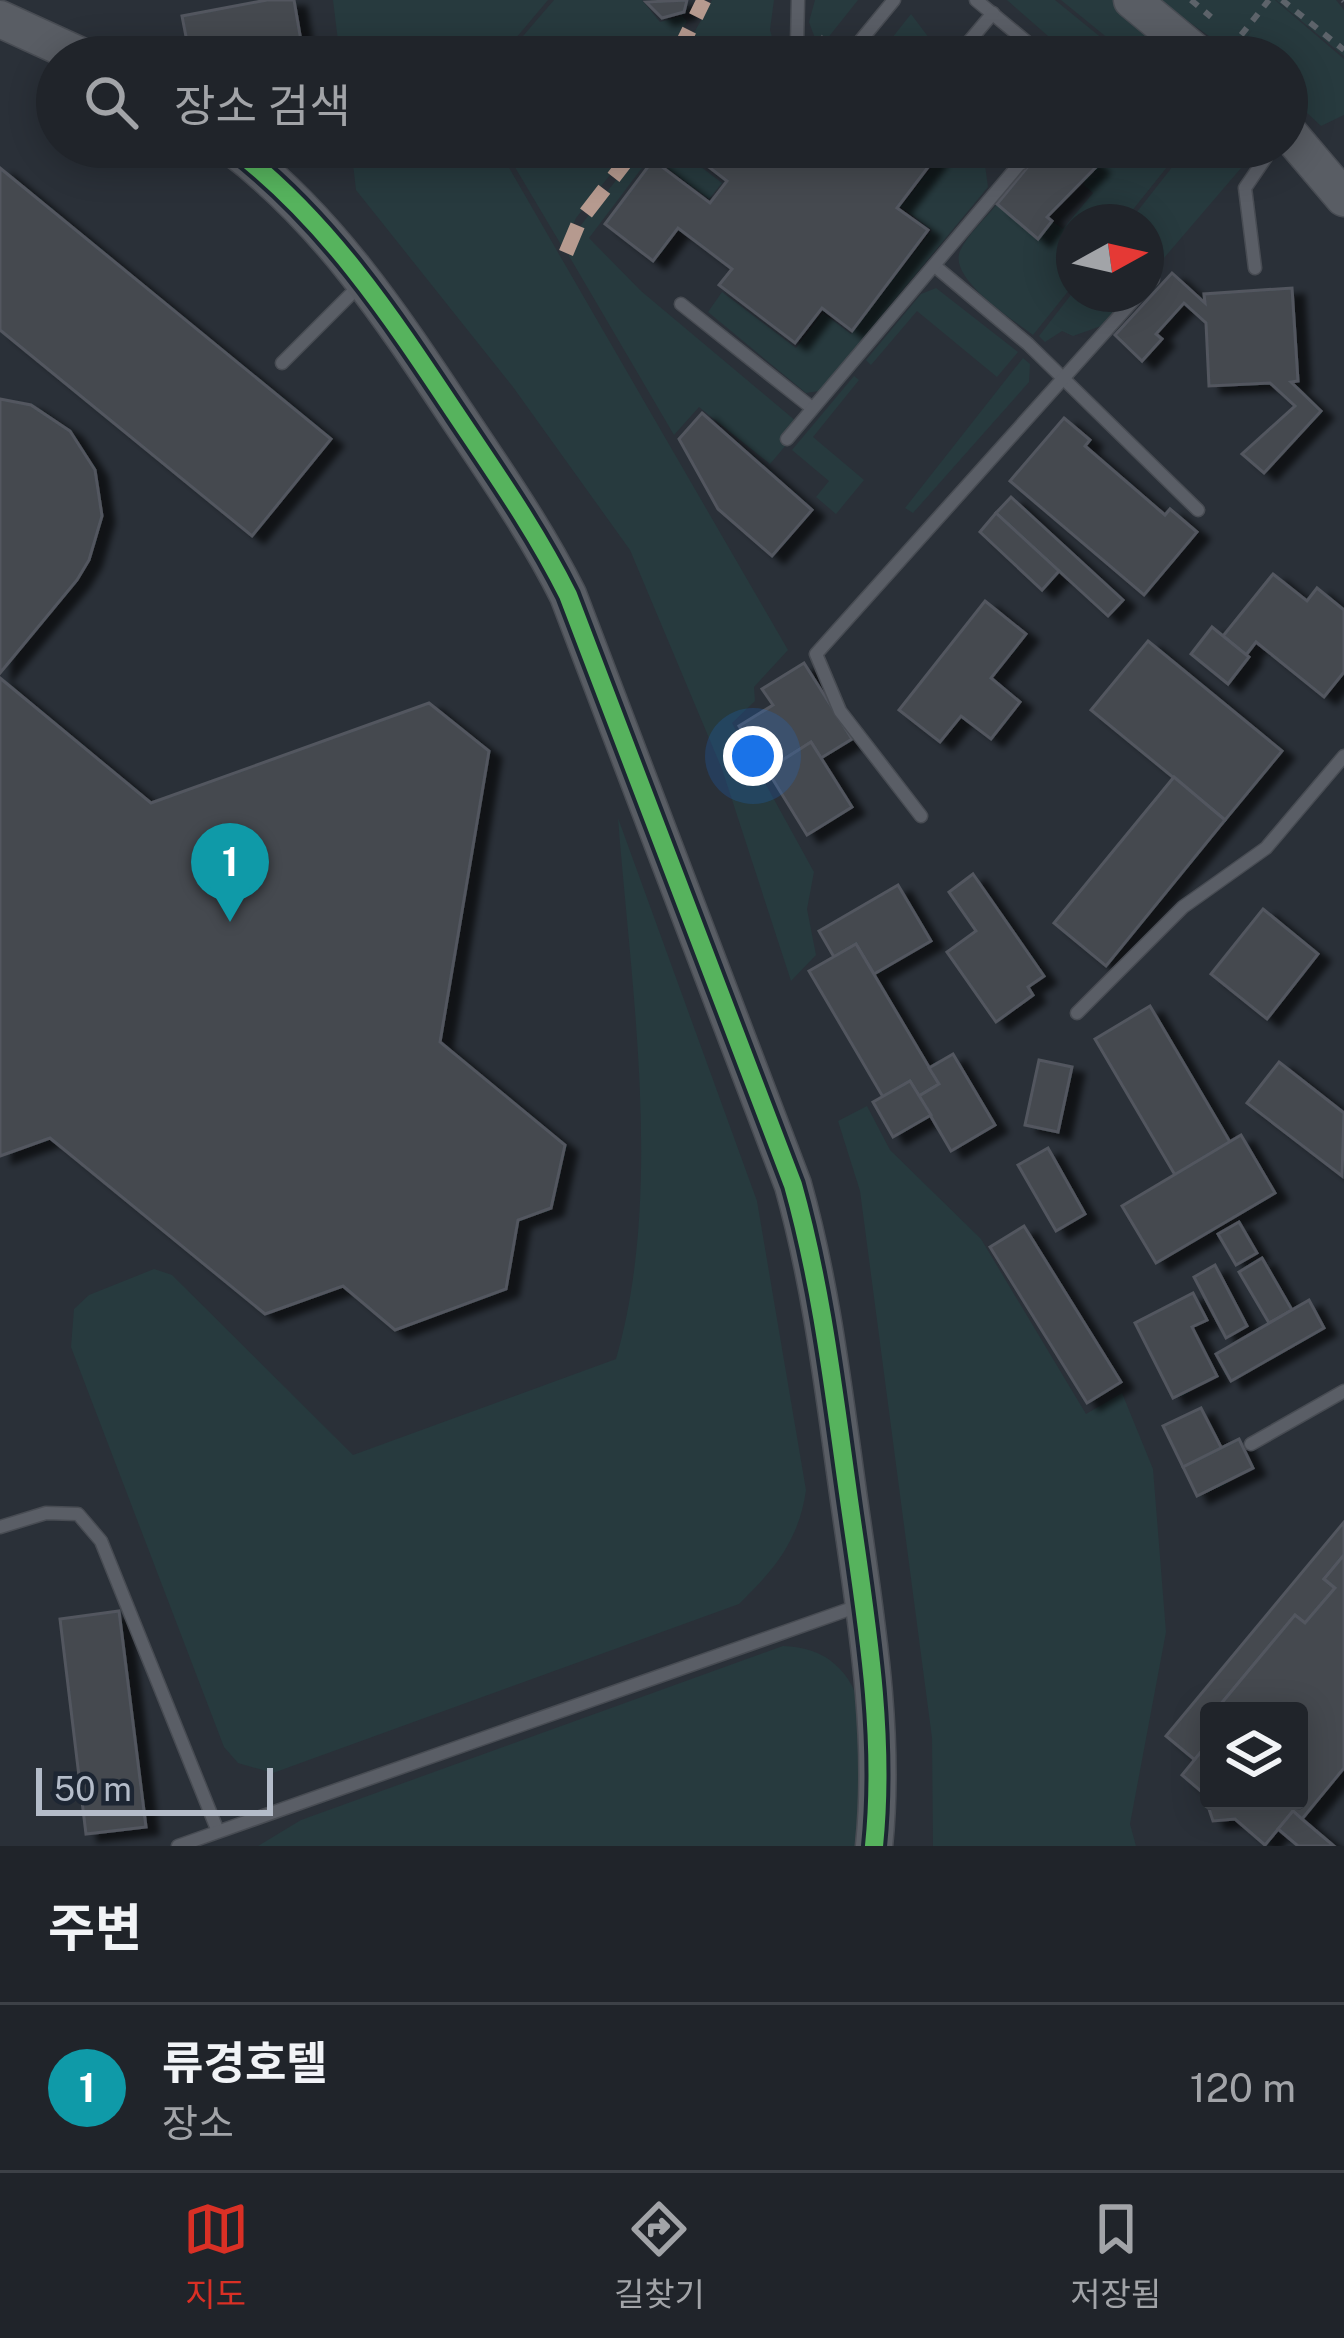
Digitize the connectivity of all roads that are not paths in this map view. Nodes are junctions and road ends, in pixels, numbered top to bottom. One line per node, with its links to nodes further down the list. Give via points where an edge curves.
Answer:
1 (798, 0): 8 (lane)
2 (894, 0): 9 (lane)
3 (976, 0): 5 (lane)
4 (1132, 0): 12 (street)
5 (993, 14): 10 (lane); 11 (lane)
6 (0, 19): 7 (street)
7 (37, 36)
8 (797, 36)
9 (864, 36)
10 (974, 36)
11 (1020, 36)
12 (1176, 36)
13 (1308, 156): 17 (street)
14 (255, 168): 20 (street, via 327,233)
15 (1018, 168): 18 (lane)
16 (1259, 168): 19 (lane, via 1245,188)
17 (1344, 198)
18 (937, 267): 24 (lane); 25 (lane)
19 (1255, 268)
20 (364, 281): 23 (lane); 34 (street, via 540,540 568,595 793,1185 816,1266)
21 (681, 304): 25 (lane)
22 (1122, 312): 24 (lane)
23 (282, 363)
24 (1058, 378): 27 (lane); 29 (lane, via 816,654 840,711)
25 (812, 408): 26 (lane)
26 (787, 439)
27 (1198, 510)
28 (1344, 756): 30 (lane, via 1266,848 1183,907)
29 (921, 816)
30 (1077, 1013)
31 (1344, 1391): 32 (lane)
32 (1251, 1444)
33 (0, 1527): 35 (lane, via 46,1513 78,1514 100,1541)
34 (863, 1604): 35 (lane); 38 (street, via 877,1749)
35 (217, 1829): 36 (lane); 37 (lane)
36 (178, 1846)
37 (208, 1846)
38 (874, 1846)

